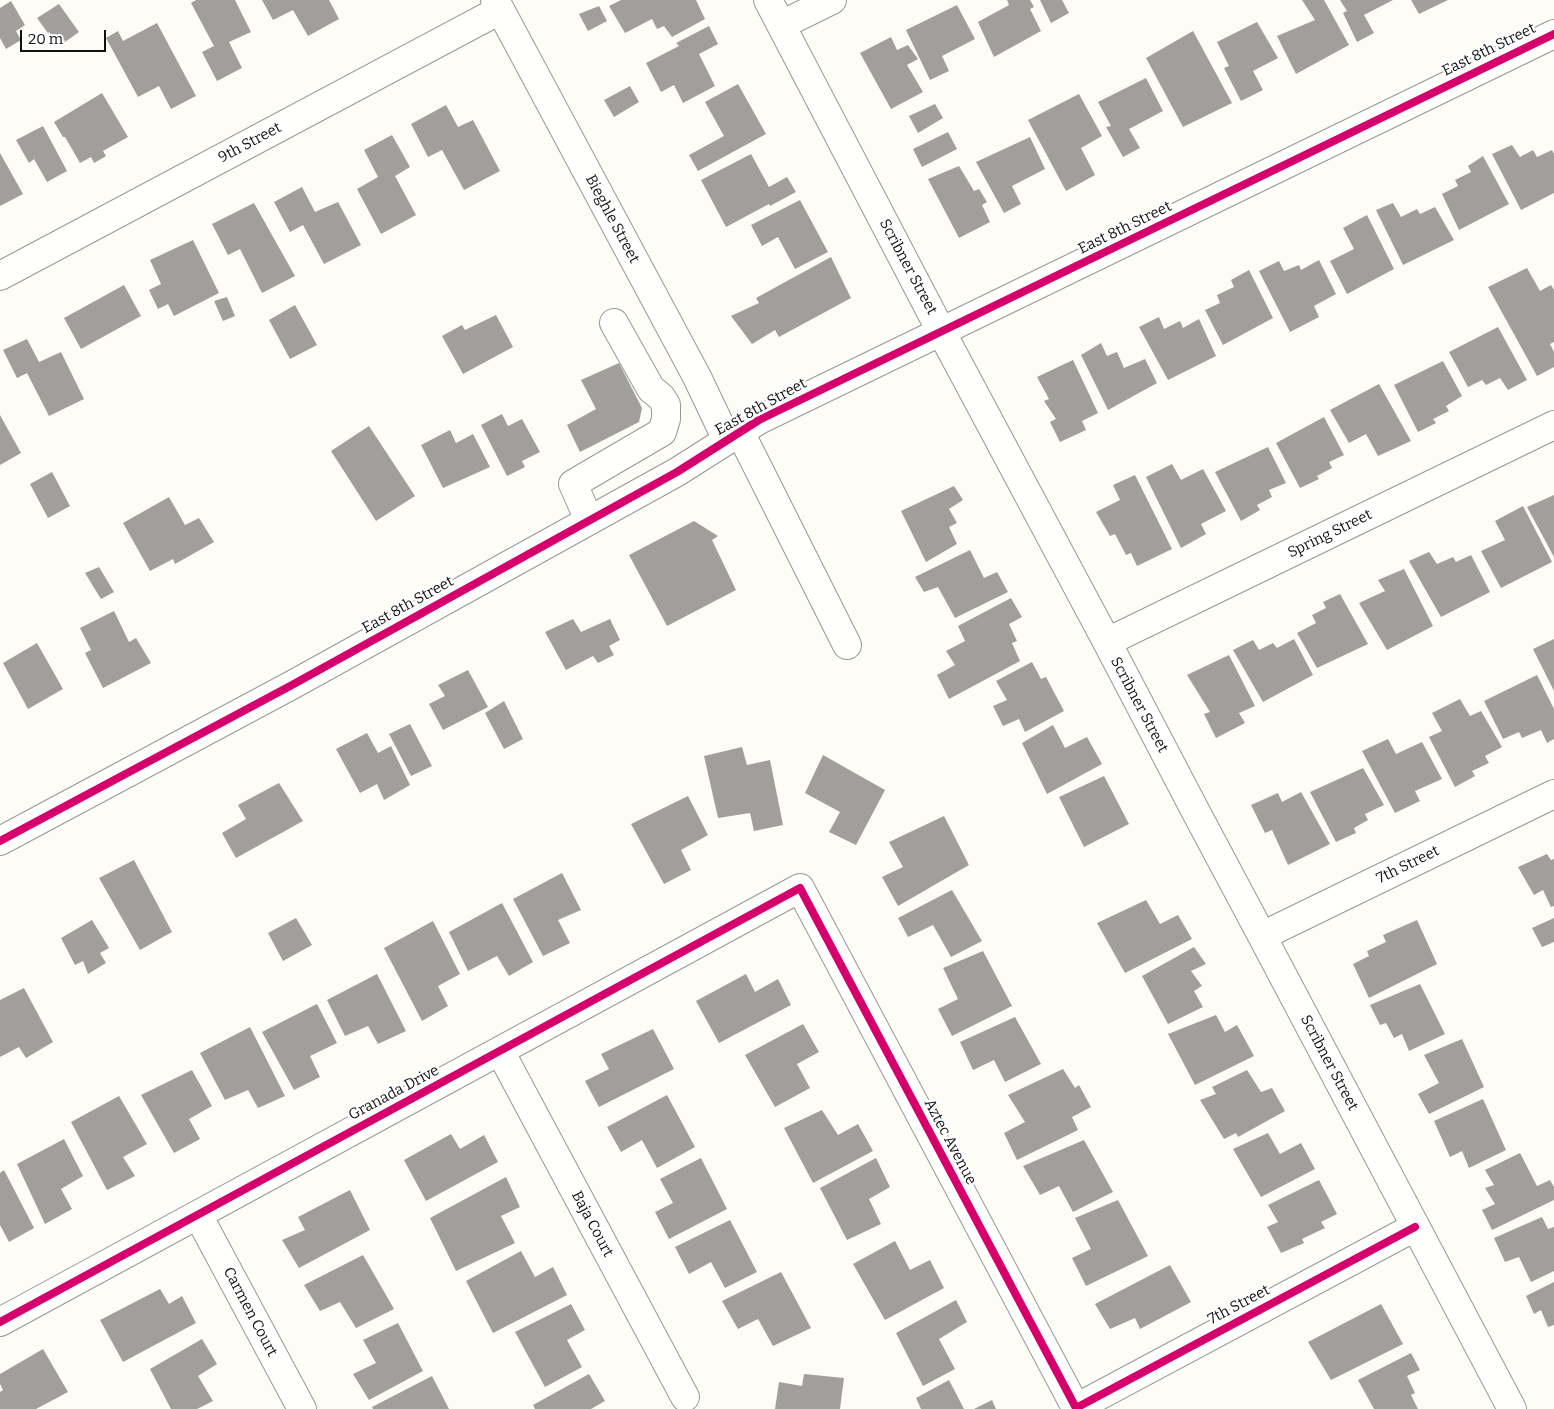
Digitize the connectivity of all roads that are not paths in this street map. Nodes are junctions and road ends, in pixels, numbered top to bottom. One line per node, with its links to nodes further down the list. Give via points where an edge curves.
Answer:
1 (768, 0): 4 (street, Scribner Street)
2 (832, 0): 4 (street)
3 (498, 5): 6 (street, 9th Street); 10 (street, Bieghle Street, via 697,377)
4 (781, 25): 8 (street, Scribner Street)
5 (1554, 34): 8 (street, East 8th Street)
6 (0, 276)
7 (614, 323): 11 (street, via 650,389 661,396 666,405 666,419 662,432 573,484)
8 (942, 332): 10 (street, East 8th Street, via 818,390); 12 (street, Scribner Street)
9 (1554, 425): 12 (street, Spring Street)
10 (733, 436): 11 (street, East 8th Street); 13 (street, Bieghle Street)
11 (589, 520): 15 (street, East 8th Street)
12 (1107, 642): 17 (street, Scribner Street)
13 (847, 645)
14 (1554, 794): 17 (street, 7th Street)
15 (0, 841)
16 (800, 888): 18 (street, Granada Drive); 23 (street, Aztec Avenue)
17 (1262, 936): 20 (street, Scribner Street)
18 (500, 1051): 19 (street, Granada Drive); 22 (street, Baja Court)
19 (198, 1215): 21 (street, Granada Drive); 24 (street, Carmen Court)
20 (1415, 1227): 23 (street, 7th Street); 25 (street, Scribner Street)
21 (0, 1322)
22 (685, 1397)
23 (1076, 1408)
24 (302, 1409)
25 (1512, 1409)

